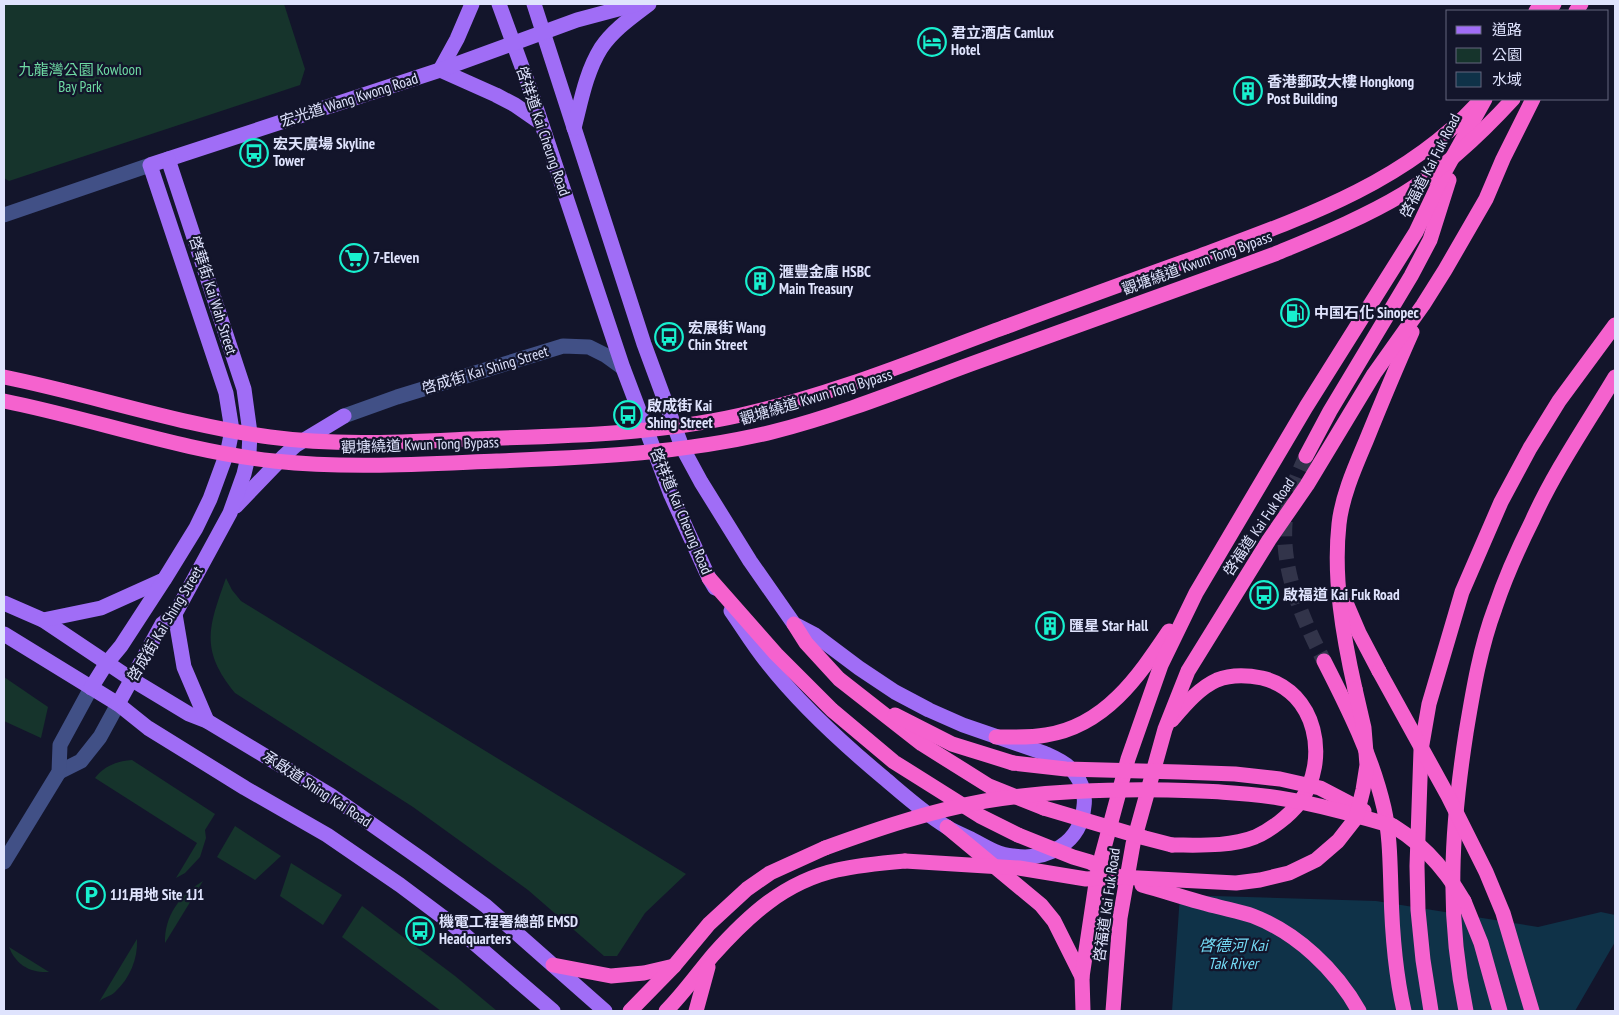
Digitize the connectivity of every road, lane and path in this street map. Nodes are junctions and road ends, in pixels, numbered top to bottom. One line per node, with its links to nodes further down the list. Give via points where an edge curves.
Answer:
1 (472, 4): 8 (main road)
2 (500, 4): 7 (main road, 啓祥道 Kai Cheung Road)
3 (534, 4): 6 (main road, 啓祥道 Kai Cheung Road)
4 (637, 4): 6 (main road, 宏光道 Wang Kwong Road, via 583,18)
5 (649, 4): 14 (main road, via 601,47 588,74)
6 (543, 33): 7 (main road, 宏光道 Wang Kwong Road); 14 (main road, 啓祥道 Kai Cheung Road)
7 (513, 43): 8 (main road, 宏光道 Wang Kwong Road); 13 (main road, 啓祥道 Kai Cheung Road)
8 (440, 70): 13 (main road, via 496,95); 16 (main road, 宏光道 Wang Kwong Road)
9 (1481, 100): 22 (highway, 觀塘繞道 Kwun Tong Bypass, bridge, via 1448,132 1392,173 1305,217 843,386 768,409 708,422 580,435 379,442 308,441 229,430)
10 (1484, 100): 15 (highway, 啓福道 Kai Fuk Road)
11 (1512, 100): 24 (highway, 觀塘繞道 Kwun Tong Bypass, bridge, via 1467,145 1430,175 1403,194 1333,230 857,406 776,431 730,441 621,455 390,466 320,464 273,461 208,450)
12 (1532, 100): 19 (highway, 啓福道 Kai Fuk Road, via 1486,199)
13 (541, 123): 21 (main road, 啓祥道 Kai Cheung Road)
14 (574, 128): 37 (main road, 啓祥道 Kai Cheung Road, via 644,344 682,447 750,561)
15 (1462, 138): 28 (highway, via 1430,240); 33 (highway, 啓福道 Kai Fuk Road, via 1416,232 1306,407)
16 (168, 158): 17 (main road, 宏光道 Wang Kwong Road); 27 (main road, 啓華街 Kai Wah Street, via 244,389)
17 (150, 165): 18 (street, 宏光道 Wang Kwong Road); 26 (main road, 啓華街 Kai Wah Street, via 226,393)
18 (4, 215)
19 (1423, 306): 32 (highway, via 1348,486 1339,522); 46 (highway, 啓福道 Kai Fuk Road, via 1374,374 1307,485 1198,653)
20 (1615, 325): 66 (highway, via 1559,401 1501,502 1462,592 1429,704 1421,750 1418,910)
21 (623, 368): 25 (street, 啓成街 Kai Shing Street, via 589,347 563,346); 30 (main road, 啓祥道 Kai Cheung Road, via 672,495)
22 (4, 377)
23 (1615, 377): 67 (highway, bridge, via 1567,454 1532,519 1494,608 1482,648 1470,708 1453,836 1453,923)
24 (4, 401)
25 (344, 416): 29 (main road, via 284,456)
26 (232, 430): 31 (main road, 啓成街 Kai Shing Street, via 210,499)
27 (250, 433): 29 (main road, 啓成街 Kai Shing Street, via 244,474)
28 (1306, 456)
29 (230, 513): 35 (main road, 啓成街 Kai Shing Street)
30 (709, 578): 50 (main road, 啓祥道 Kai Cheung Road, via 765,660 818,719 845,746); 52 (highway, bridge, via 776,654 832,710 894,762 980,816)
31 (164, 580): 36 (main road, via 101,608); 40 (main road, 啓成街 Kai Shing Street)
32 (1338, 586): 52 (highway, bridge, via 1349,661 1364,728 1367,765 1356,818 1338,841 1316,860 1289,873 1236,883); 69 (highway, bridge, via 1358,633 1457,812 1486,872 1505,921)
33 (1196, 593): 47 (highway, via 1142,670 1109,707 1060,732 1026,737); 56 (highway, 啓福道 Kai Fuk Road, via 1161,665 1128,760 1098,870)
34 (4, 603): 36 (main road, 承啟道 Shing Kai Road)
35 (175, 614): 41 (main road, 啓成街 Kai Shing Street, via 162,624); 45 (main road, via 184,667)
36 (42, 620): 40 (main road, 承啟道 Shing Kai Road)
37 (794, 624): 44 (highway, via 806,643 839,679); 47 (main road, 啓祥道 Kai Cheung Road, via 815,635 895,692 946,718)
38 (4, 634): 42 (main road)
39 (1324, 661): 65 (highway, via 1362,742 1384,809 1393,945)
40 (106, 664): 41 (main road, 承啟道 Shing Kai Road); 42 (main road, 啓成街 Kai Shing Street)
41 (131, 679): 43 (main road, 啓成街 Kai Shing Street); 45 (main road, 承啟道 Shing Kai Road, via 189,714)
42 (91, 688): 43 (main road); 48 (street, via 60,744)
43 (118, 704): 48 (street, via 100,737 81,761); 57 (main road, via 148,728 327,835 400,885 452,924)
44 (874, 705): 46 (highway, bridge, via 922,744 989,786 1044,808 1172,845 1219,844 1254,837 1278,822 1299,802 1313,771 1315,734 1307,711 1291,692 1267,679 1241,675 1208,685); 49 (highway, bridge, via 952,744 1013,762 1066,769 1280,778 1320,788)
45 (207, 721): 54 (main road, 承啟道 Shing Kai Road, via 330,795 424,860 486,906)
46 (1165, 729): 63 (highway, 啓福道 Kai Fuk Road, via 1144,800 1125,884)
47 (996, 736): 50 (main road, 啓祥道 Kai Cheung Road, via 1054,758 1073,772 1081,784 1085,803 1077,832 1052,852 1029,857 998,852)
48 (60, 772): 51 (street)
49 (1393, 826): 55 (highway, bridge, via 1278,798 1181,791 1075,790 984,801 887,826 825,848 770,873 709,924); 68 (highway, bridge, via 1439,863 1459,892 1481,943)
50 (946, 827): 56 (highway, via 1041,905 1054,921)
51 (4, 862)
52 (1119, 877): 53 (highway, bridge, via 1086,879 1019,868 905,861 835,870 782,892 760,908); 64 (highway, bridge, via 1233,910 1275,927 1297,941 1339,980)
53 (712, 956): 60 (highway); 61 (highway)
54 (552, 965): 55 (highway, via 611,976); 58 (main road, 承啟道 Shing Kai Road)
55 (674, 966): 59 (highway)
56 (1082, 978): 62 (highway, 啓福道 Kai Fuk Road)
57 (553, 1011)
58 (605, 1011)
59 (630, 1011)
60 (666, 1011)
61 (696, 1011)
62 (1083, 1011)
63 (1113, 1011)
64 (1359, 1011)
65 (1404, 1011)
66 (1431, 1011)
67 (1466, 1011)
68 (1500, 1011)
69 (1532, 1011)

